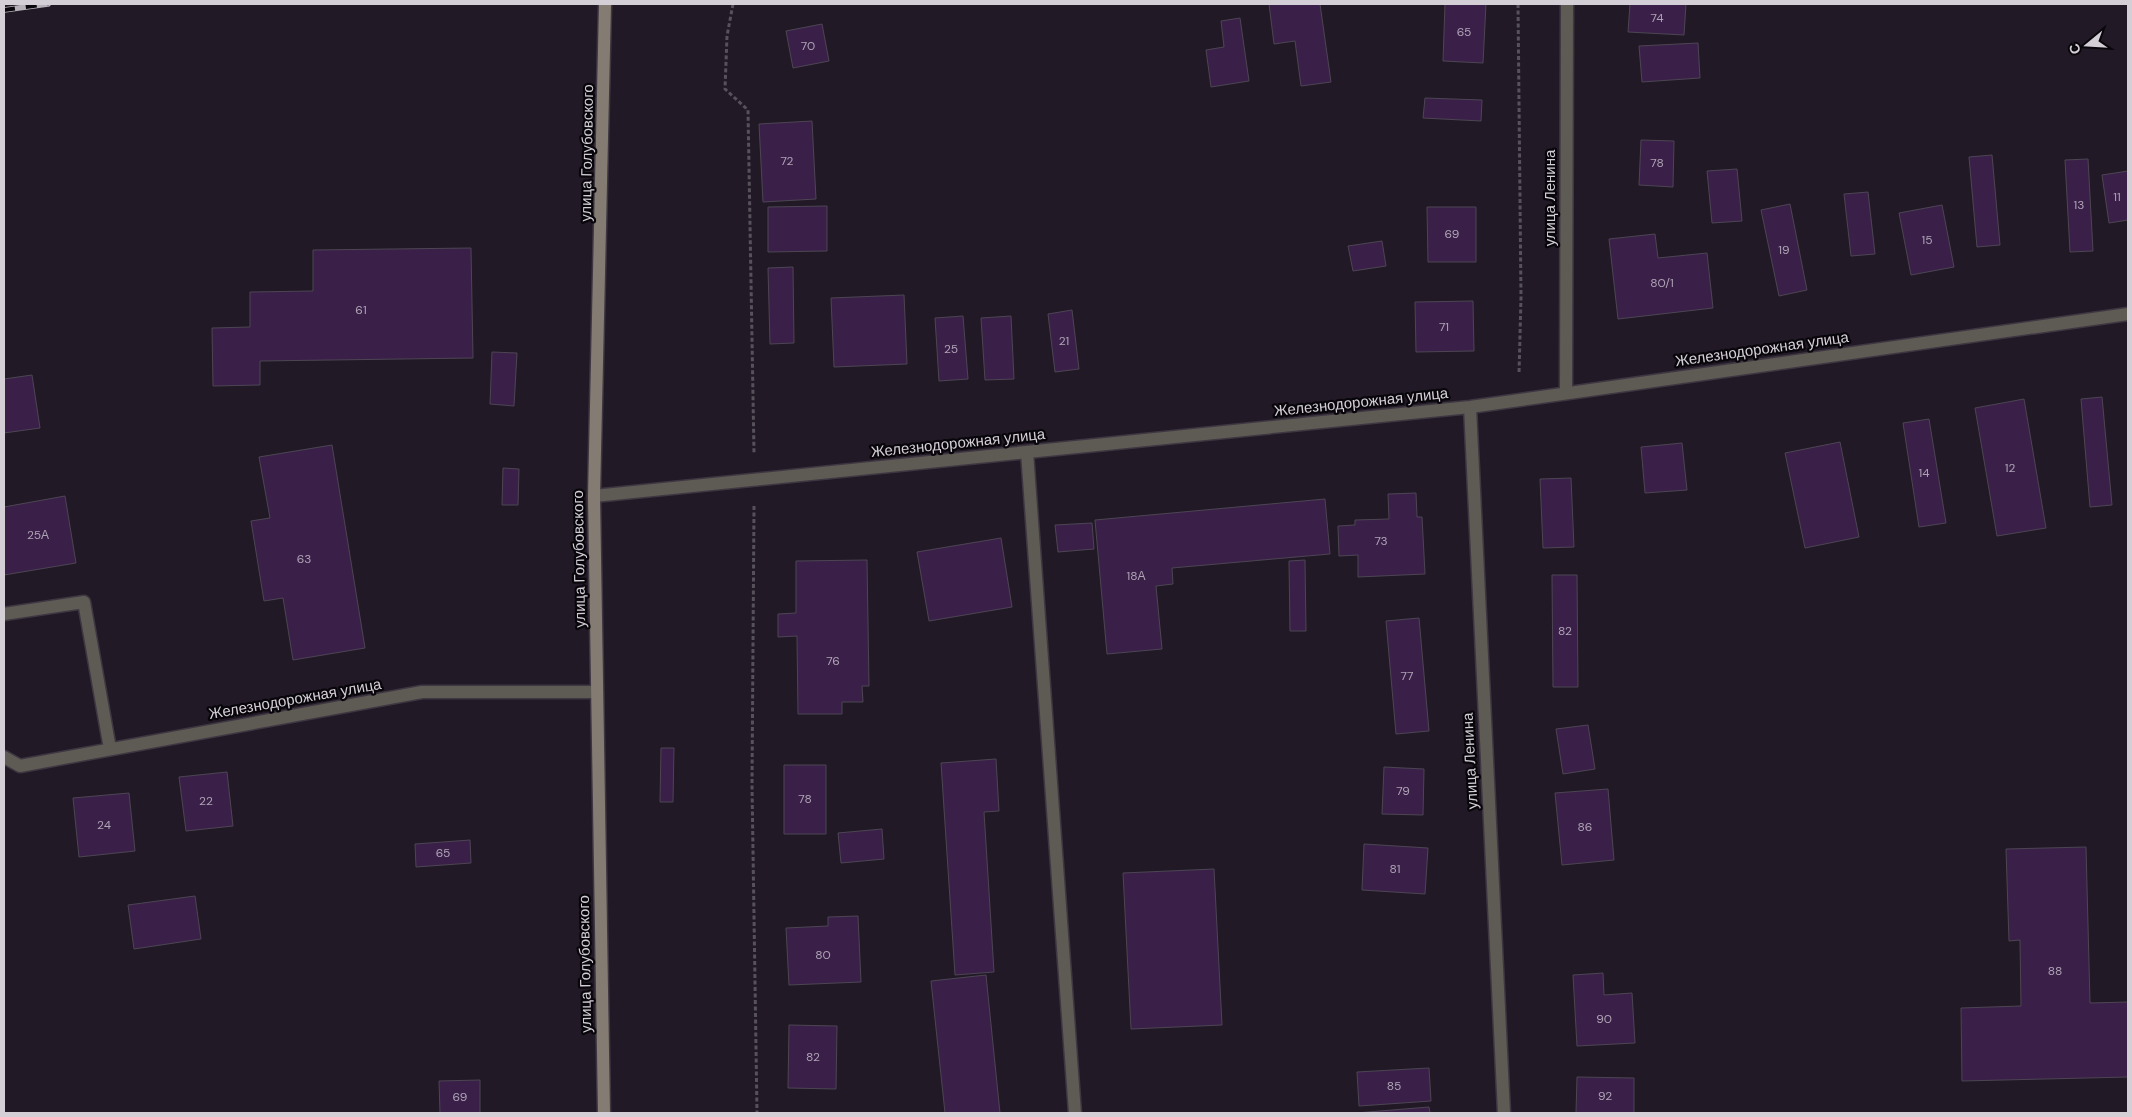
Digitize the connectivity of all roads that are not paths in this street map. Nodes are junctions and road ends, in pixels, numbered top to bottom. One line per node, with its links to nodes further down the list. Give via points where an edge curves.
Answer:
1 (605, 4): 7 (street, улица Голубовского)
2 (1567, 4): 4 (street, улица Ленина)
3 (2128, 314): 4 (street, Железнодорожная улица)
4 (1566, 393): 5 (street, Железнодорожная улица)
5 (1470, 407): 6 (street, Железнодорожная улица); 14 (street, улица Ленина)
6 (1028, 452): 7 (street, Железнодорожная улица); 13 (street)
7 (594, 496): 9 (street, улица Голубовского)
8 (4, 614): 10 (street, via 84,602)
9 (597, 692): 10 (street, Железнодорожная улица, via 422,692); 12 (street, улица Голубовского)
10 (110, 749): 11 (street, Железнодорожная улица, via 20,766)
11 (4, 757)
12 (604, 1113)
13 (1074, 1113)
14 (1504, 1113)

